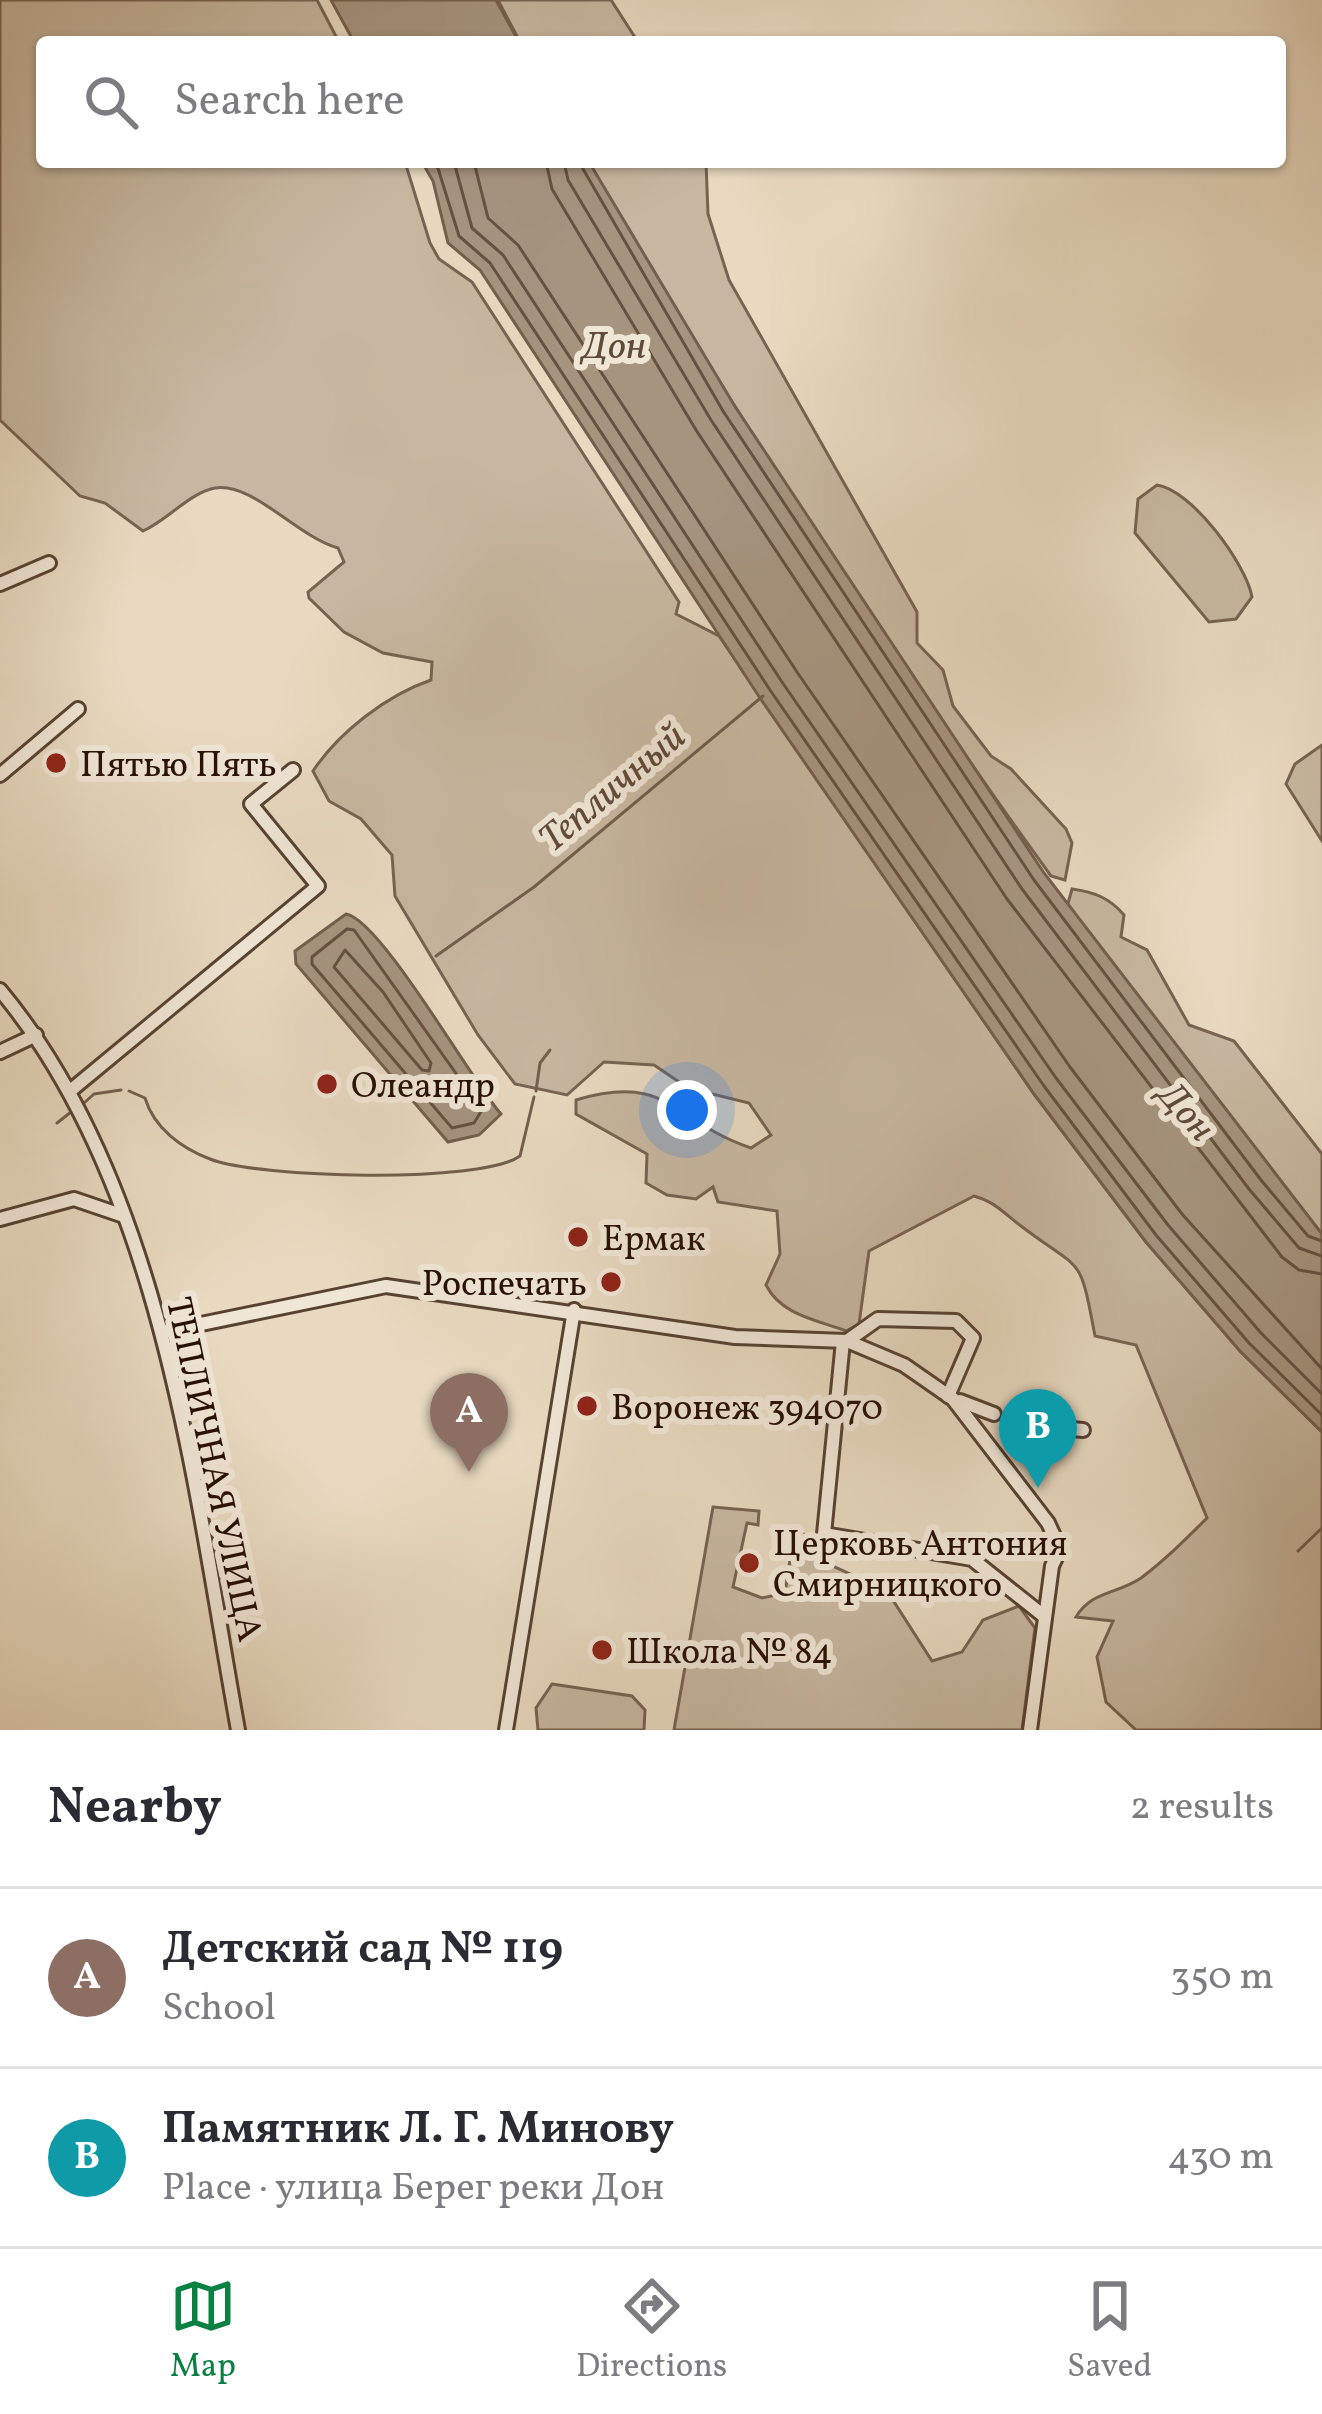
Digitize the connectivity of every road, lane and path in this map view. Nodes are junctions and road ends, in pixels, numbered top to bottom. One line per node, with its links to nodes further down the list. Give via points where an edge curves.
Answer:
1 (49, 563): 2 (street)
2 (0, 584)
3 (78, 709): 5 (street)
4 (293, 770): 10 (street, via 251,804 318,886)
5 (0, 775)
6 (0, 990): 7 (street, ТЕПЛИЧНАЯ УЛИЦА)
7 (6, 1005): 8 (street, ТЕПЛИЧНАЯ УЛИЦА)
8 (36, 1035): 9 (street); 10 (street, ТЕПЛИЧНАЯ УЛИЦА)
9 (0, 1052)
10 (70, 1091): 11 (street, ТЕПЛИЧНАЯ УЛИЦА)
11 (121, 1215): 12 (street, via 74,1199); 14 (street, ТЕПЛИЧНАЯ УЛИЦА)
12 (0, 1220)
13 (574, 1310): 14 (street, via 386,1286); 15 (street, via 735,1336); 22 (street)
14 (163, 1332): 21 (street, ТЕПЛИЧНАЯ УЛИЦА)
15 (845, 1341): 16 (street); 16 (street, via 878,1319 956,1321 973,1338); 20 (street, via 824,1534 972,1559)
16 (951, 1397): 17 (street); 20 (street, via 1060,1549)
17 (994, 1414)
18 (1037, 1426): 19 (street)
19 (1083, 1430)
20 (1045, 1617): 23 (street)
21 (238, 1730)
22 (506, 1730)
23 (1030, 1730)

